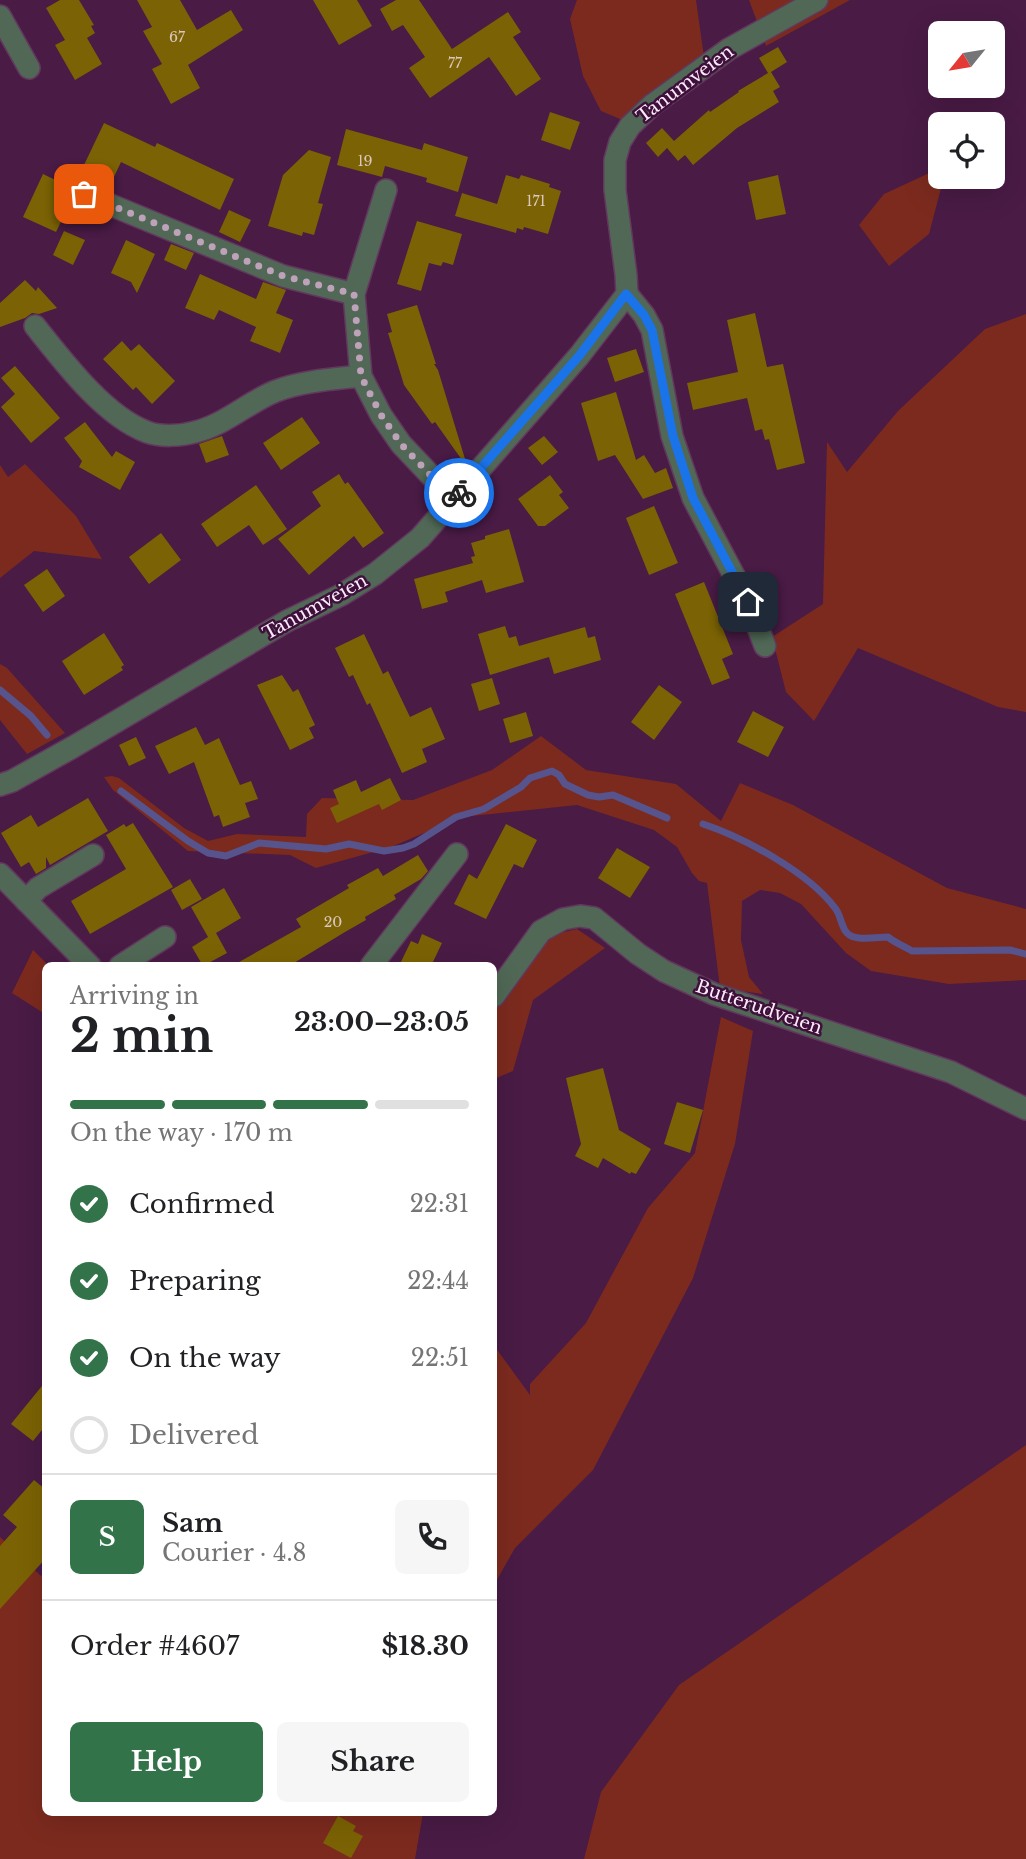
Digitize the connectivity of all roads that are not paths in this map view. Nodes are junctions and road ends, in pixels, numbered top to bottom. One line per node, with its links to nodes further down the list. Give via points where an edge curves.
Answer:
1 (817, 0): 7 (street, Tanumveien, via 729,49 631,125 615,160)
2 (0, 16): 3 (street)
3 (29, 68)
4 (386, 190): 6 (street)
5 (84, 194): 6 (street, via 283,276)
6 (354, 294): 9 (street)
7 (626, 294): 10 (street, Tanumveien, via 579,356); 11 (street, via 652,330 673,436 693,498 748,602)
8 (34, 326): 9 (street, via 105,407 148,433 196,432 277,391)
9 (361, 376): 10 (street, via 401,444)
10 (454, 500): 12 (street, Tanumveien, via 420,538 375,574)
11 (765, 646)
12 (0, 785)
13 (457, 854): 20 (street)
14 (93, 855): 16 (street, via 38,888)
15 (0, 874): 16 (street)
16 (26, 901): 18 (street)
17 (165, 937): 19 (street)
18 (86, 962)
19 (126, 962)
20 (374, 962)
21 (497, 992): 22 (street, Butterudveien, via 541,931 563,919 594,918 664,971 714,994 951,1072)
22 (1026, 1109)

